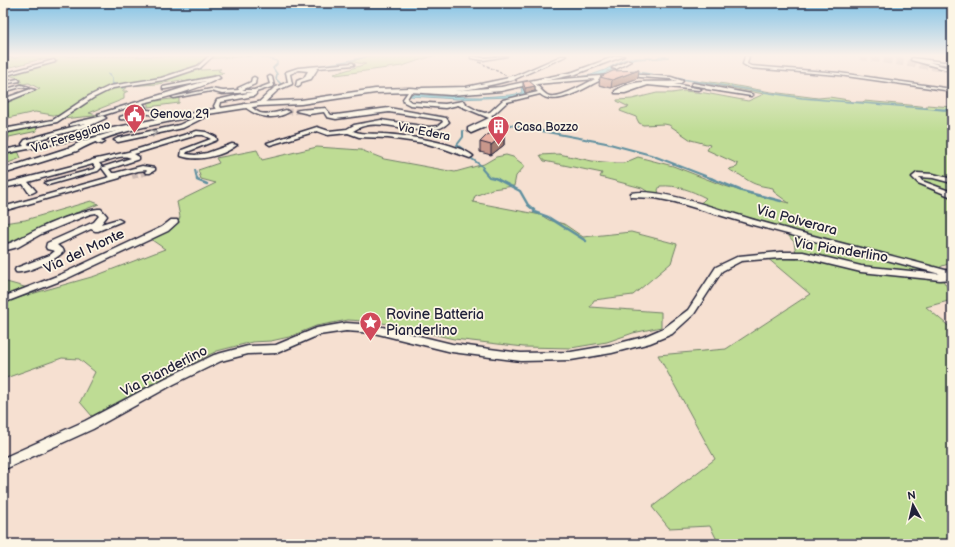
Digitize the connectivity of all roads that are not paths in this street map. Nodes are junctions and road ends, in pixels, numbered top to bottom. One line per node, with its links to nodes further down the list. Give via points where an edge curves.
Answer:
1 (146, 82): 48 (street, via 112,87 54,121)
2 (196, 82): 17 (street)
3 (211, 82): 29 (street)
4 (253, 82): 16 (street)
5 (271, 82): 24 (street, via 272,85)
6 (290, 82): 33 (street, via 276,89)
7 (299, 82): 15 (street)
8 (500, 82): 26 (street, via 468,89)
9 (536, 82): 14 (street, Via Fereggiano)
10 (559, 82): 14 (street)
11 (594, 82): 27 (street, via 554,98)
12 (680, 82): 18 (street, via 751,95); 19 (street, via 640,82 628,85 617,92 648,84)
13 (892, 82): 22 (street)
14 (530, 83): 26 (street, Via Fereggiano, via 467,92); 27 (street, via 535,84)
15 (298, 86)
16 (246, 87): 21 (street); 25 (street)
17 (165, 88)
18 (706, 88)
19 (699, 89)
20 (33, 90): 31 (street)
21 (234, 90)
22 (952, 90)
23 (3, 91): 28 (street, via 20,86 27,87)
24 (254, 91): 25 (street); 36 (street, via 252,96 219,102)
25 (221, 92): 29 (street, via 211,90)
26 (410, 92): 33 (street, Via Fereggiano, via 368,91 301,102); 34 (street, via 406,101 410,103 446,106)
27 (542, 92): 40 (street, via 505,102 492,113)
28 (3, 94)
29 (158, 98): 32 (street)
30 (471, 99): 34 (street)
31 (3, 101)
32 (140, 102): 39 (street); 44 (street, via 145,111 122,118 151,112)
33 (260, 104): 35 (street, Via Fereggiano)
34 (461, 104): 40 (street, via 475,112)
35 (246, 105): 36 (street, Via Fereggiano); 42 (street, via 256,114 285,113)
36 (219, 110): 37 (street, Via Fereggiano)
37 (211, 111): 41 (street, Via Fereggiano); 43 (street)
38 (299, 111): 49 (street, Via Edera, via 325,110 332,117 384,110 444,119 446,122 440,127 429,128 381,122 356,126)
39 (102, 114)
40 (486, 114): 45 (street, via 491,120 470,129 471,131)
41 (193, 115): 43 (street, via 200,115); 44 (street, Via Fereggiano)
42 (261, 116)
43 (200, 118): 50 (street, one-way to 43, via 181,127)
44 (160, 120): 50 (street, Via Fereggiano); 56 (street)
45 (490, 123)
46 (72, 125): 53 (street, via 103,118 85,126 27,141)
47 (96, 130): 53 (street)
48 (3, 131)
49 (350, 131): 51 (street, Via Edera, via 328,133 317,129); 55 (street, Via Edera, via 358,134 415,139)
50 (100, 141): 60 (street, Via Fereggiano)
51 (270, 143)
52 (234, 145): 57 (street, via 194,158 183,155 184,151 214,140 200,133)
53 (27, 146): 56 (street)
54 (414, 147): 55 (street, Via Edera, via 420,143)
55 (454, 149): 58 (street)
56 (3, 151)
57 (129, 154): 59 (street); 61 (street, via 137,158 105,168 110,175 140,168 153,169)
58 (470, 156)
59 (94, 161): 64 (street, via 98,167 96,170); 65 (street)
60 (3, 172)
61 (148, 172)
62 (132, 176): 69 (street, via 116,177)
63 (952, 181): 68 (street, via 926,175 915,177 920,182)
64 (48, 183)
65 (6, 187): 66 (street, via 25,182)
66 (32, 190)
67 (634, 195): 75 (street, Via Polverara, via 676,200)
68 (952, 195)
69 (3, 209)
70 (118, 221): 72 (street, via 108,223)
71 (174, 222): 76 (street, Via del Monte, via 165,229 64,276)
72 (56, 247): 73 (street, via 50,246 97,224 103,216 98,211 89,212); 74 (street, via 60,252 53,257)
73 (3, 248)
74 (19, 270)
75 (952, 275): 77 (street, Via Pianderlino, via 940,277 861,269 803,255 740,260 719,269 691,312 668,331 612,349 571,356 521,357 452,348 374,329 346,327 317,332 277,349 248,350 218,358 89,425)
76 (3, 300)
77 (3, 464)

